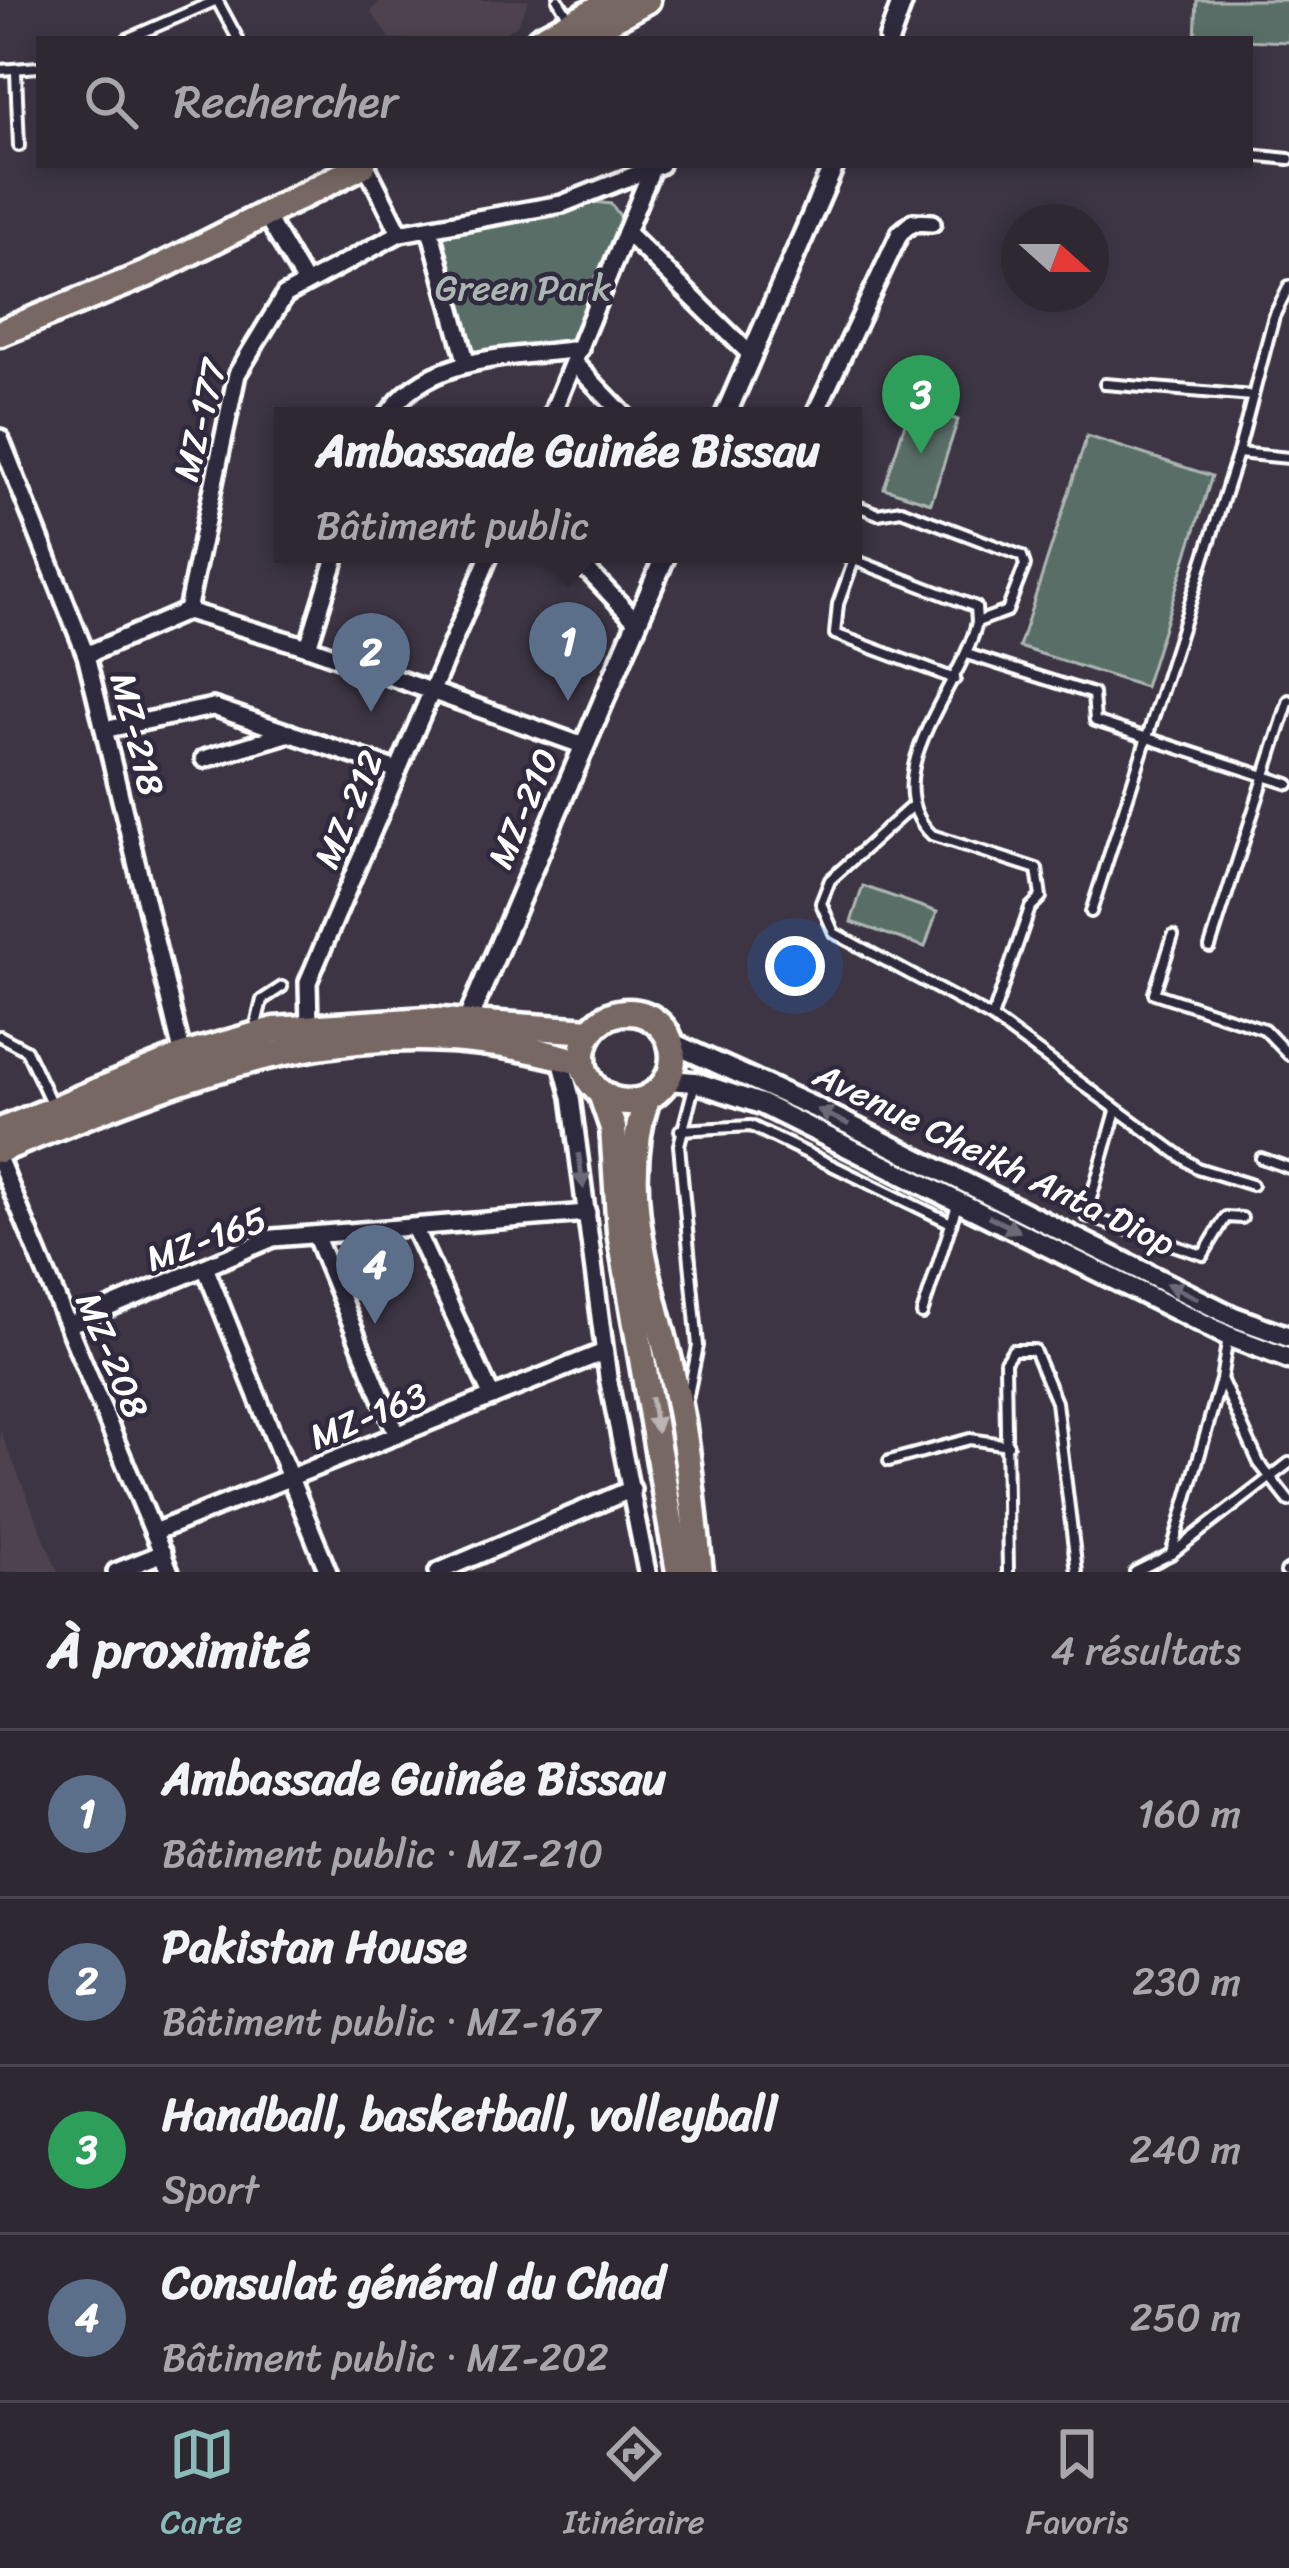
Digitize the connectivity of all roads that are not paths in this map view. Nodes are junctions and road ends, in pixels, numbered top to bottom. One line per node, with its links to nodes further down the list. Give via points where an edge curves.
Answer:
1 (557, 0): 6 (lane)
2 (614, 0): 6 (main road)
3 (647, 0): 6 (main road)
4 (903, 0): 9 (street)
5 (194, 3): 7 (lane); 8 (lane, via 217,0)
6 (574, 31)
7 (133, 36)
8 (236, 36)
9 (890, 36)
10 (36, 68): 12 (lane)
11 (0, 70): 12 (lane)
12 (16, 72): 13 (lane)
13 (19, 146)
14 (1253, 155): 15 (lane)
15 (1289, 159)
16 (325, 168): 28 (main road, via 190,238)
17 (359, 168): 21 (main road)
18 (367, 168): 25 (street)
19 (656, 168): 23 (street, MZ-177, via 562,203); 24 (street)
20 (833, 168): 30 (street)
21 (266, 216): 26 (street); 29 (main road)
22 (932, 223): 39 (street, via 913,222 900,233)
23 (430, 229): 25 (street, MZ-177); 32 (street)
24 (626, 232): 30 (street); 31 (street)
25 (400, 233): 26 (street, MZ-177)
26 (304, 280): 50 (street, MZ-177, via 284,295 237,374)
27 (1289, 286): 34 (lane)
28 (0, 318)
29 (0, 333)
30 (751, 355): 38 (street)
31 (577, 356): 32 (street); 36 (street); 37 (street)
32 (466, 364): 35 (street, via 420,379)
33 (1105, 384): 34 (lane)
34 (1253, 396): 41 (lane)
35 (395, 407)
36 (555, 407)
37 (618, 407)
38 (729, 407)
39 (818, 407)
40 (0, 438): 54 (street, MZ-218)
41 (1238, 453): 42 (lane); 61 (lane)
42 (1289, 458)
43 (862, 508): 52 (lane, via 901,510 1022,556 1007,611)
44 (334, 563): 53 (street)
45 (486, 563): 57 (street, MZ-212)
46 (581, 563): 51 (street)
47 (662, 563): 51 (street, MZ-210)
48 (853, 563): 56 (lane, via 835,634)
49 (862, 563): 52 (lane, via 976,608)
50 (187, 610): 53 (street); 54 (street)
51 (637, 622): 62 (street, MZ-210)
52 (977, 622): 55 (lane)
53 (308, 646): 57 (street)
54 (86, 655): 59 (street, MZ-218)
55 (970, 655): 56 (lane); 61 (lane, via 1093,694 1095,722)
56 (955, 679): 67 (lane, via 920,747)
57 (430, 690): 62 (street); 64 (street, MZ-212)
58 (1289, 700): 65 (lane)
59 (108, 729): 60 (street, via 213,707); 80 (street, MZ-218)
60 (290, 733): 63 (street); 64 (street)
61 (1147, 739): 65 (lane); 68 (lane)
62 (584, 746): 73 (street, MZ-210)
63 (204, 759)
64 (397, 770): 74 (street, MZ-212, via 308,982)
65 (1265, 776): 66 (lane); 70 (lane)
66 (1289, 784)
67 (913, 805): 72 (lane, via 932,835 1037,869 1041,898 1030,908); 72 (lane, via 830,880 824,919 833,933)
68 (1091, 912)
69 (1173, 936): 79 (lane, via 1154,993 1264,1029)
70 (1210, 947)
71 (282, 987): 76 (lane, via 262,1000)
72 (992, 1018): 87 (lane)
73 (467, 1022): 74 (main road); 75 (main road)
74 (309, 1026): 76 (main road)
75 (591, 1031): 78 (main road, via 613,1014 641,1014); 81 (main road)
76 (254, 1035): 80 (main road)
77 (0, 1036): 86 (lane, via 26,1050)
78 (670, 1042): 82 (main road); 105 (street, Avenue Cheikh Anta Diop, one-way to 78)
79 (1289, 1055)
80 (182, 1056): 86 (main road)
81 (572, 1059): 84 (main road); 90 (main road, via 451,1037 303,1044 205,1069); 96 (street, one-way to 96)
82 (667, 1080): 83 (street, Avenue Cheikh Anta Diop); 85 (main road)
83 (695, 1082): 89 (lane); 95 (street, Avenue Cheikh Anta Diop, via 761,1104)
84 (601, 1094): 85 (main road, via 623,1102); 108 (main road, via 613,1128 620,1232)
85 (646, 1098): 112 (main road, via 636,1141 641,1248)
86 (54, 1109): 88 (main road)
87 (1116, 1111): 94 (lane, via 1197,1168); 97 (lane, via 1086,1216 1203,1255 1226,1217)
88 (0, 1130)
89 (680, 1130): 98 (lane, via 751,1126); 112 (lane, via 698,1346)
90 (0, 1150)
91 (1261, 1158): 93 (lane)
92 (0, 1162): 103 (street, MZ-208)
93 (1289, 1168)
94 (1252, 1185)
95 (958, 1201): 98 (lane); 104 (street, Avenue Cheikh Anta Diop, one-way to 104)
96 (587, 1214): 99 (street, MZ-165); 106 (street)
97 (1242, 1218)
98 (951, 1222): 102 (lane)
99 (416, 1230): 100 (street, MZ-165); 111 (street)
100 (316, 1238): 101 (street, MZ-165, via 273,1238); 113 (street)
101 (205, 1267): 103 (street, MZ-165); 118 (street)
102 (922, 1314)
103 (68, 1325): 121 (street, MZ-208)
104 (1228, 1336): 107 (street, Avenue Cheikh Anta Diop); 110 (lane)
105 (1289, 1337)
106 (604, 1352): 109 (street); 111 (street, MZ-163)
107 (1289, 1359)
108 (646, 1369): 109 (street); 129 (main road, one-way to 129)
109 (608, 1377): 119 (street)
110 (1222, 1380): 117 (lane, via 1258,1463); 123 (lane)
111 (492, 1397): 113 (street, MZ-163)
112 (681, 1414): 130 (main road)
113 (397, 1435): 118 (street, MZ-163)
114 (1008, 1444): 115 (lane, via 970,1438); 131 (lane); 132 (lane, via 1005,1361 1013,1350 1034,1349 1057,1402)
115 (889, 1461)
116 (1289, 1463): 117 (lane)
117 (1272, 1477): 120 (lane); 123 (lane)
118 (290, 1478): 121 (street, MZ-163); 126 (street)
119 (632, 1489): 127 (street); 128 (street)
120 (1289, 1501)
121 (154, 1532): 122 (street, MZ-208)
122 (163, 1553): 124 (street); 125 (street, MZ-208)
123 (1171, 1554): 133 (lane)
124 (116, 1572)
125 (170, 1572)
126 (328, 1572)
127 (438, 1572)
128 (647, 1572)
129 (679, 1572)
130 (700, 1572)
131 (1008, 1572)
132 (1077, 1572)
133 (1135, 1572)

